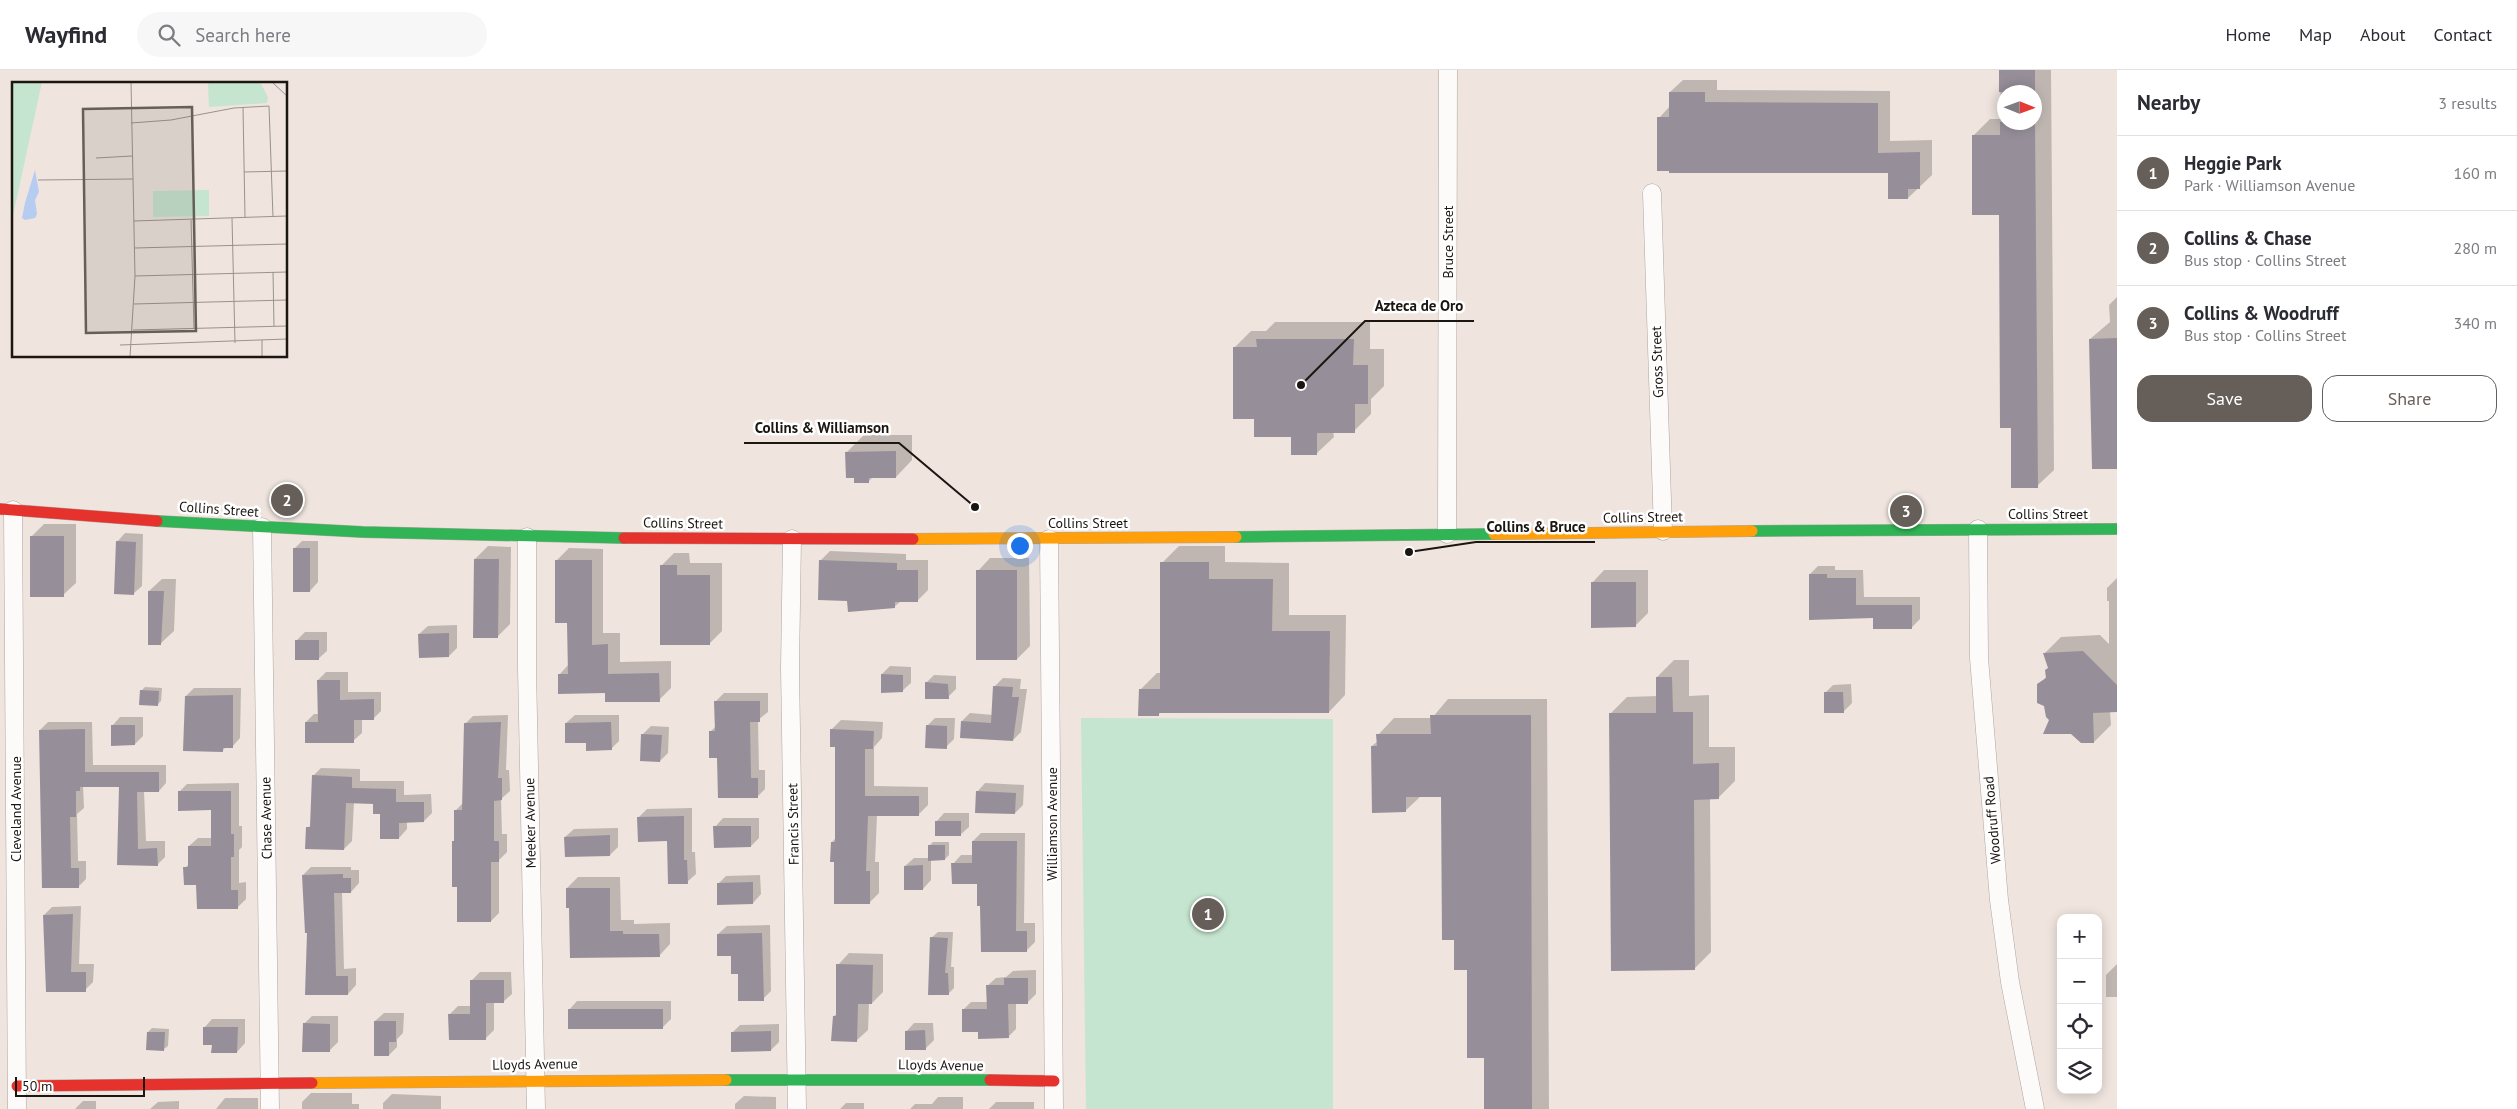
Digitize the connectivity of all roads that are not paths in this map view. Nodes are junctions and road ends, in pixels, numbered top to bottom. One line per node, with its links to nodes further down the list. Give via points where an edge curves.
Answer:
1 (1448, 70): 8 (street, Bruce Street)
2 (1652, 193): 7 (street, Gross Street)
3 (7, 509): 4 (main road, Collins Street); 16 (street, Cleveland Avenue)
4 (262, 527): 9 (main road, Collins Street); 15 (street, Chase Avenue)
5 (1978, 529): 6 (main road, Collins Street); 7 (main road, Collins Street); 22 (street, Woodruff Road, via 1979,658 1999,900 2010,982)
6 (2117, 529)
7 (1663, 531): 8 (main road, Collins Street)
8 (1447, 534): 11 (main road, Collins Street)
9 (527, 537): 10 (main road, Collins Street); 13 (street, Meeker Avenue)
10 (792, 539): 11 (main road, Collins Street); 12 (street, Francis Street, via 790,668)
11 (1049, 539): 14 (street, Williamson Avenue)
12 (797, 1078): 13 (main road, Lloyds Avenue); 14 (main road, Lloyds Avenue); 20 (street, Francis Street)
13 (536, 1079): 15 (main road, Lloyds Avenue); 19 (street, Meeker Avenue)
14 (1054, 1081): 21 (street, Williamson Avenue)
15 (270, 1084): 16 (main road, Lloyds Avenue); 18 (street, Chase Avenue)
16 (17, 1086): 17 (street, Cleveland Avenue)
17 (17, 1109)
18 (270, 1109)
19 (536, 1109)
20 (797, 1109)
21 (1054, 1109)
22 (2035, 1109)

